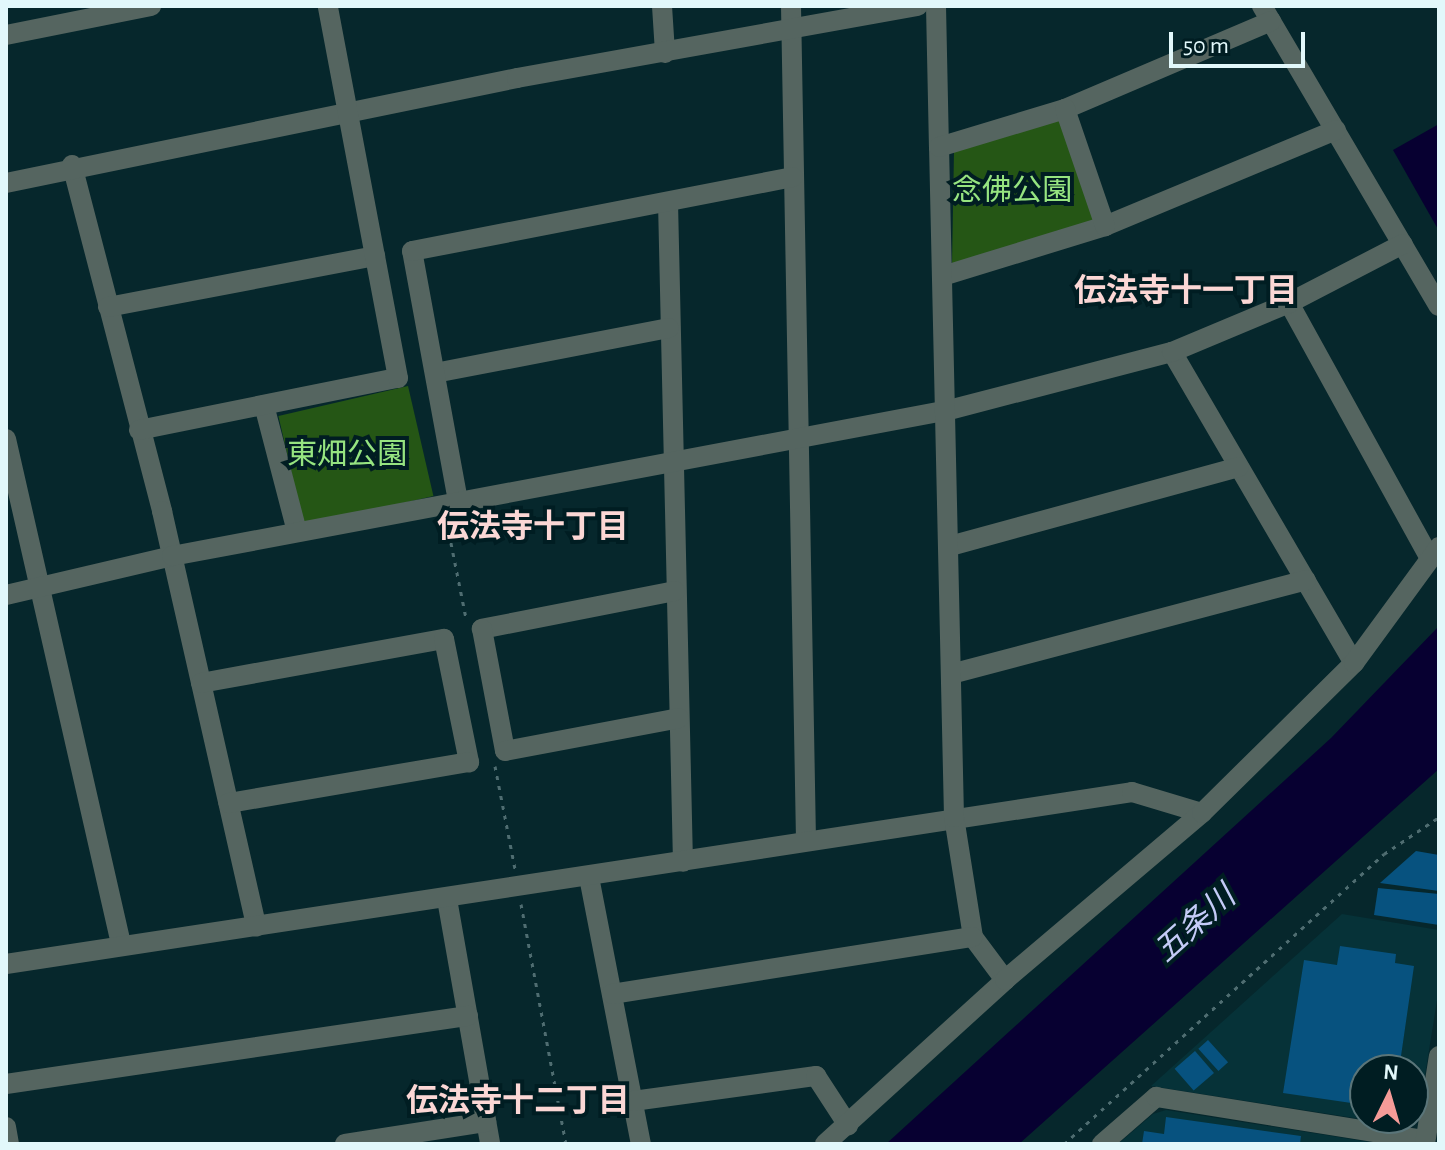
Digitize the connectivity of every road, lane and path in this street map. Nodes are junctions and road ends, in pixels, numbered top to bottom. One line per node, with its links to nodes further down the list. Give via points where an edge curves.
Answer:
1 (39, 6): 9 (street)
2 (151, 6): 9 (street)
3 (328, 6): 14 (street)
4 (662, 6): 12 (street)
5 (791, 6): 10 (street)
6 (918, 6): 10 (street)
7 (936, 6): 16 (street)
8 (1267, 14): 13 (street); 15 (street)
9 (44, 27): 11 (street)
10 (791, 31): 12 (street); 18 (street)
11 (6, 35)
12 (665, 53): 14 (street)
13 (1065, 109): 16 (street); 21 (street)
14 (348, 111): 17 (street); 23 (street)
15 (1336, 130): 21 (street); 22 (street)
16 (939, 147): 24 (street)
17 (72, 165): 19 (street); 27 (street)
18 (793, 177): 20 (street); 35 (street)
19 (6, 183)
20 (668, 202): 28 (street); 30 (street, via 412,251)
21 (1105, 226): 24 (street)
22 (1403, 244): 25 (street); 26 (street)
23 (375, 256): 27 (street); 31 (street, via 398,378)
24 (946, 275): 32 (street)
25 (1289, 303): 29 (street); 41 (street)
26 (1439, 306)
27 (108, 307): 33 (street)
28 (669, 328): 30 (street); 36 (street)
29 (1172, 352): 32 (street); 37 (street)
30 (435, 373): 38 (street)
31 (264, 405): 33 (street); 39 (street)
32 (949, 410): 35 (street); 40 (street)
33 (139, 430): 42 (street)
34 (6, 439): 44 (street)
35 (799, 441): 36 (street); 57 (street)
36 (672, 463): 38 (street); 45 (street)
37 (1238, 467): 40 (street); 43 (street)
38 (451, 503): 39 (street); 47 (path)
39 (297, 532): 42 (street)
40 (950, 546): 49 (street)
41 (1434, 552): 48 (street)
42 (172, 556): 44 (street); 50 (street)
43 (1306, 580): 48 (street); 49 (street)
44 (40, 586): 46 (street); 64 (street)
45 (675, 591): 51 (street); 51 (street, via 482,629 505,751)
46 (6, 595)
47 (466, 619)
48 (1354, 663): 54 (street)
49 (951, 674): 55 (street)
50 (201, 683): 53 (street); 53 (street, via 444,639 469,762)
51 (679, 718): 58 (street)
52 (493, 760): 60 (path)
53 (228, 803): 62 (street)
54 (1202, 813): 55 (street, via 1132,792); 66 (street)
55 (954, 817): 57 (street); 63 (street)
56 (1439, 817): 82 (path, via 1384,854)
57 (806, 841): 58 (street)
58 (683, 862): 59 (street)
59 (589, 877): 60 (street); 67 (street)
60 (518, 888): 61 (street); 79 (path)
61 (447, 899): 62 (street); 68 (street)
62 (256, 926): 64 (street)
63 (973, 937): 66 (street); 67 (street)
64 (121, 944): 65 (street)
65 (6, 964)
66 (1005, 980): 73 (street)
67 (612, 994): 71 (street)
68 (468, 1016): 70 (street); 72 (street)
69 (1439, 1056): 75 (street)
70 (6, 1084)
71 (633, 1101): 73 (street, via 816,1076); 80 (street)
72 (486, 1122): 77 (street); 78 (street)
73 (848, 1125): 81 (street)
74 (6, 1127): 76 (street)
75 (1429, 1137): 83 (street, via 1156,1097)
76 (9, 1144)
77 (345, 1144)
78 (490, 1144)
79 (566, 1144)
80 (641, 1144)
81 (825, 1144)
82 (1064, 1144)
83 (1102, 1144)

